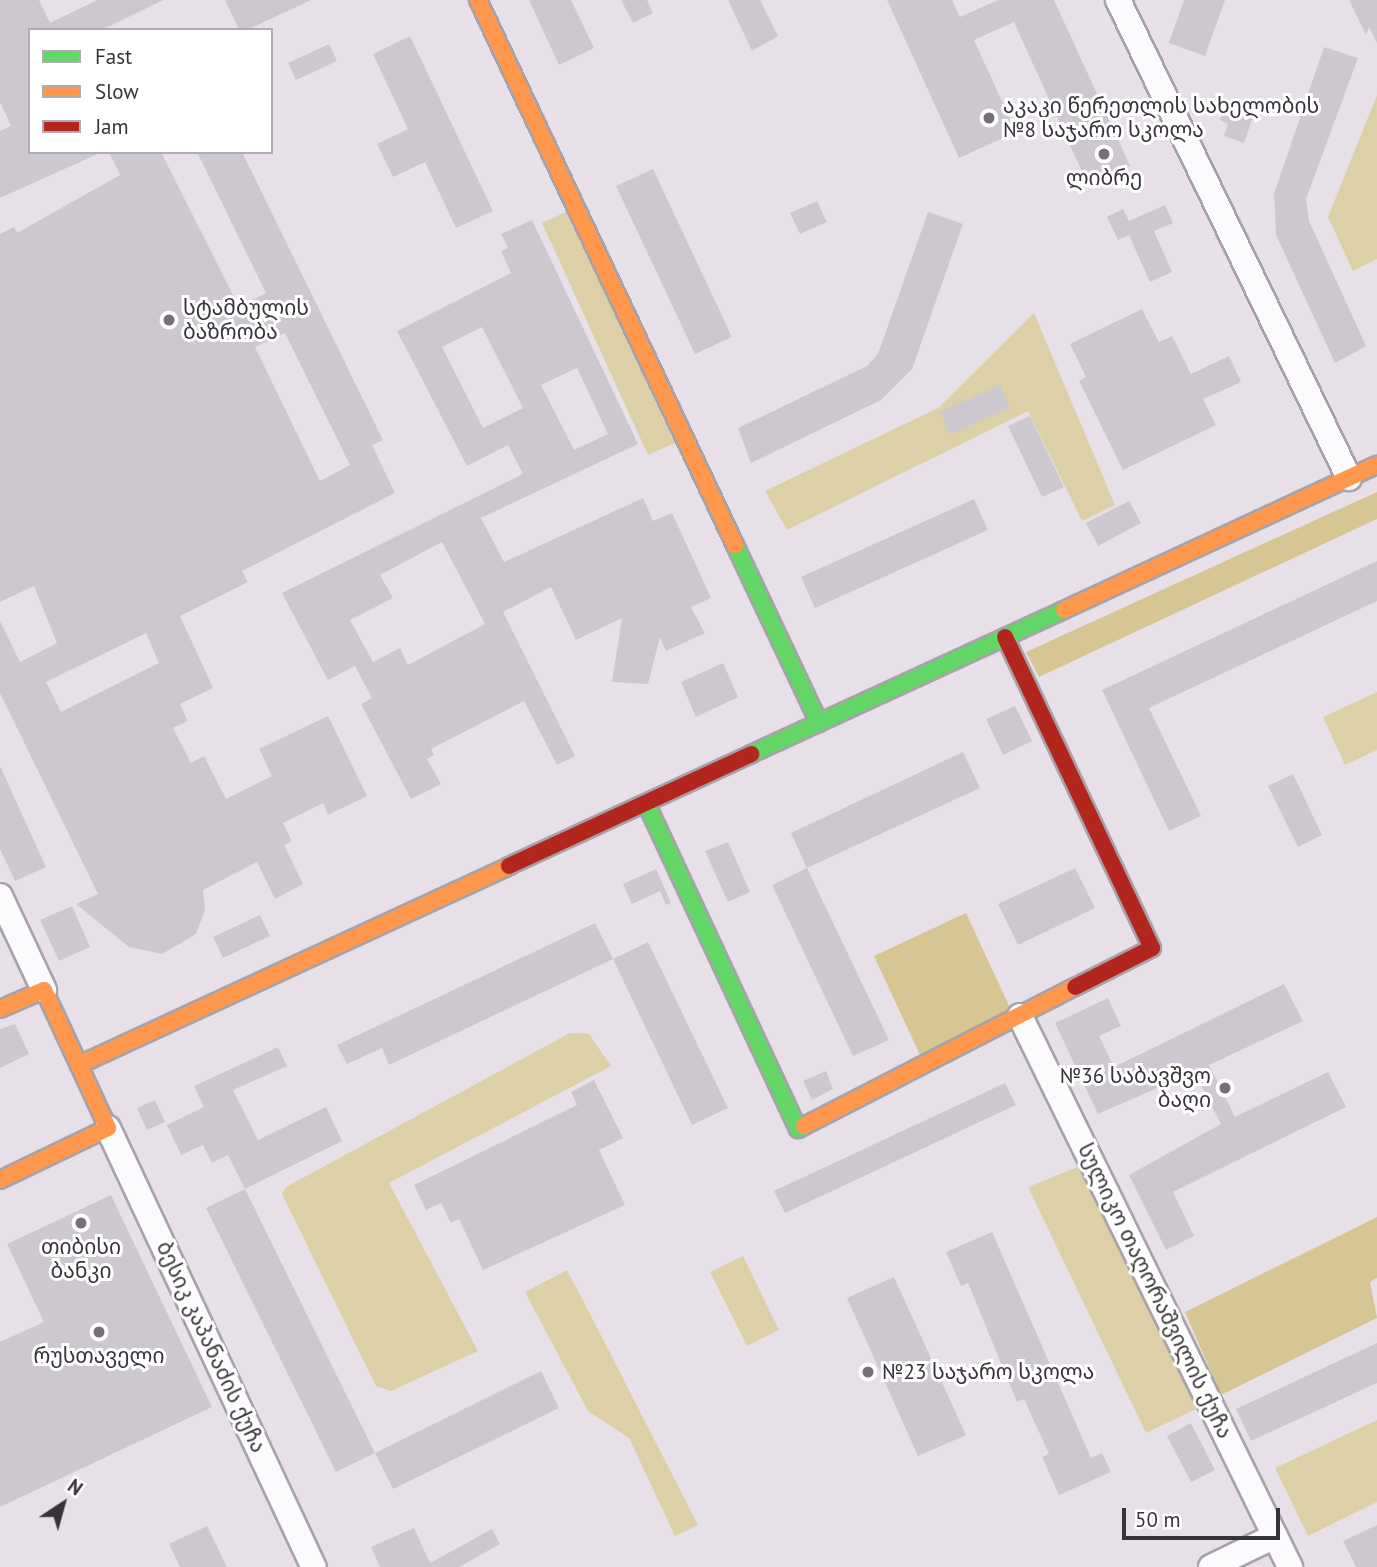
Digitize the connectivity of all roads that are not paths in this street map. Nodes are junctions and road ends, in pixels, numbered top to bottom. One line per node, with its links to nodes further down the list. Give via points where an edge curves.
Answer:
1 (478, 0): 6 (street)
2 (1118, 0): 4 (street)
3 (1377, 465): 4 (street)
4 (1349, 478): 5 (street)
5 (1005, 637): 6 (street); 11 (street, via 1152,948)
6 (819, 723): 7 (street)
7 (646, 803): 11 (street, via 799,1129); 12 (street)
8 (0, 896): 9 (street)
9 (44, 990): 10 (street); 12 (street)
10 (0, 1009)
11 (1020, 1016): 15 (street, სულიკო თაღორაშვილის ქუჩა)
12 (79, 1065): 13 (street)
13 (108, 1128): 14 (street); 16 (street, ბესიკ კაპანაძის ქუჩა)
14 (0, 1180)
15 (1275, 1536): 17 (street); 18 (street, სულიკო თაღორაშვილის ქუჩა)
16 (314, 1567)
17 (1211, 1567)
18 (1290, 1567)

